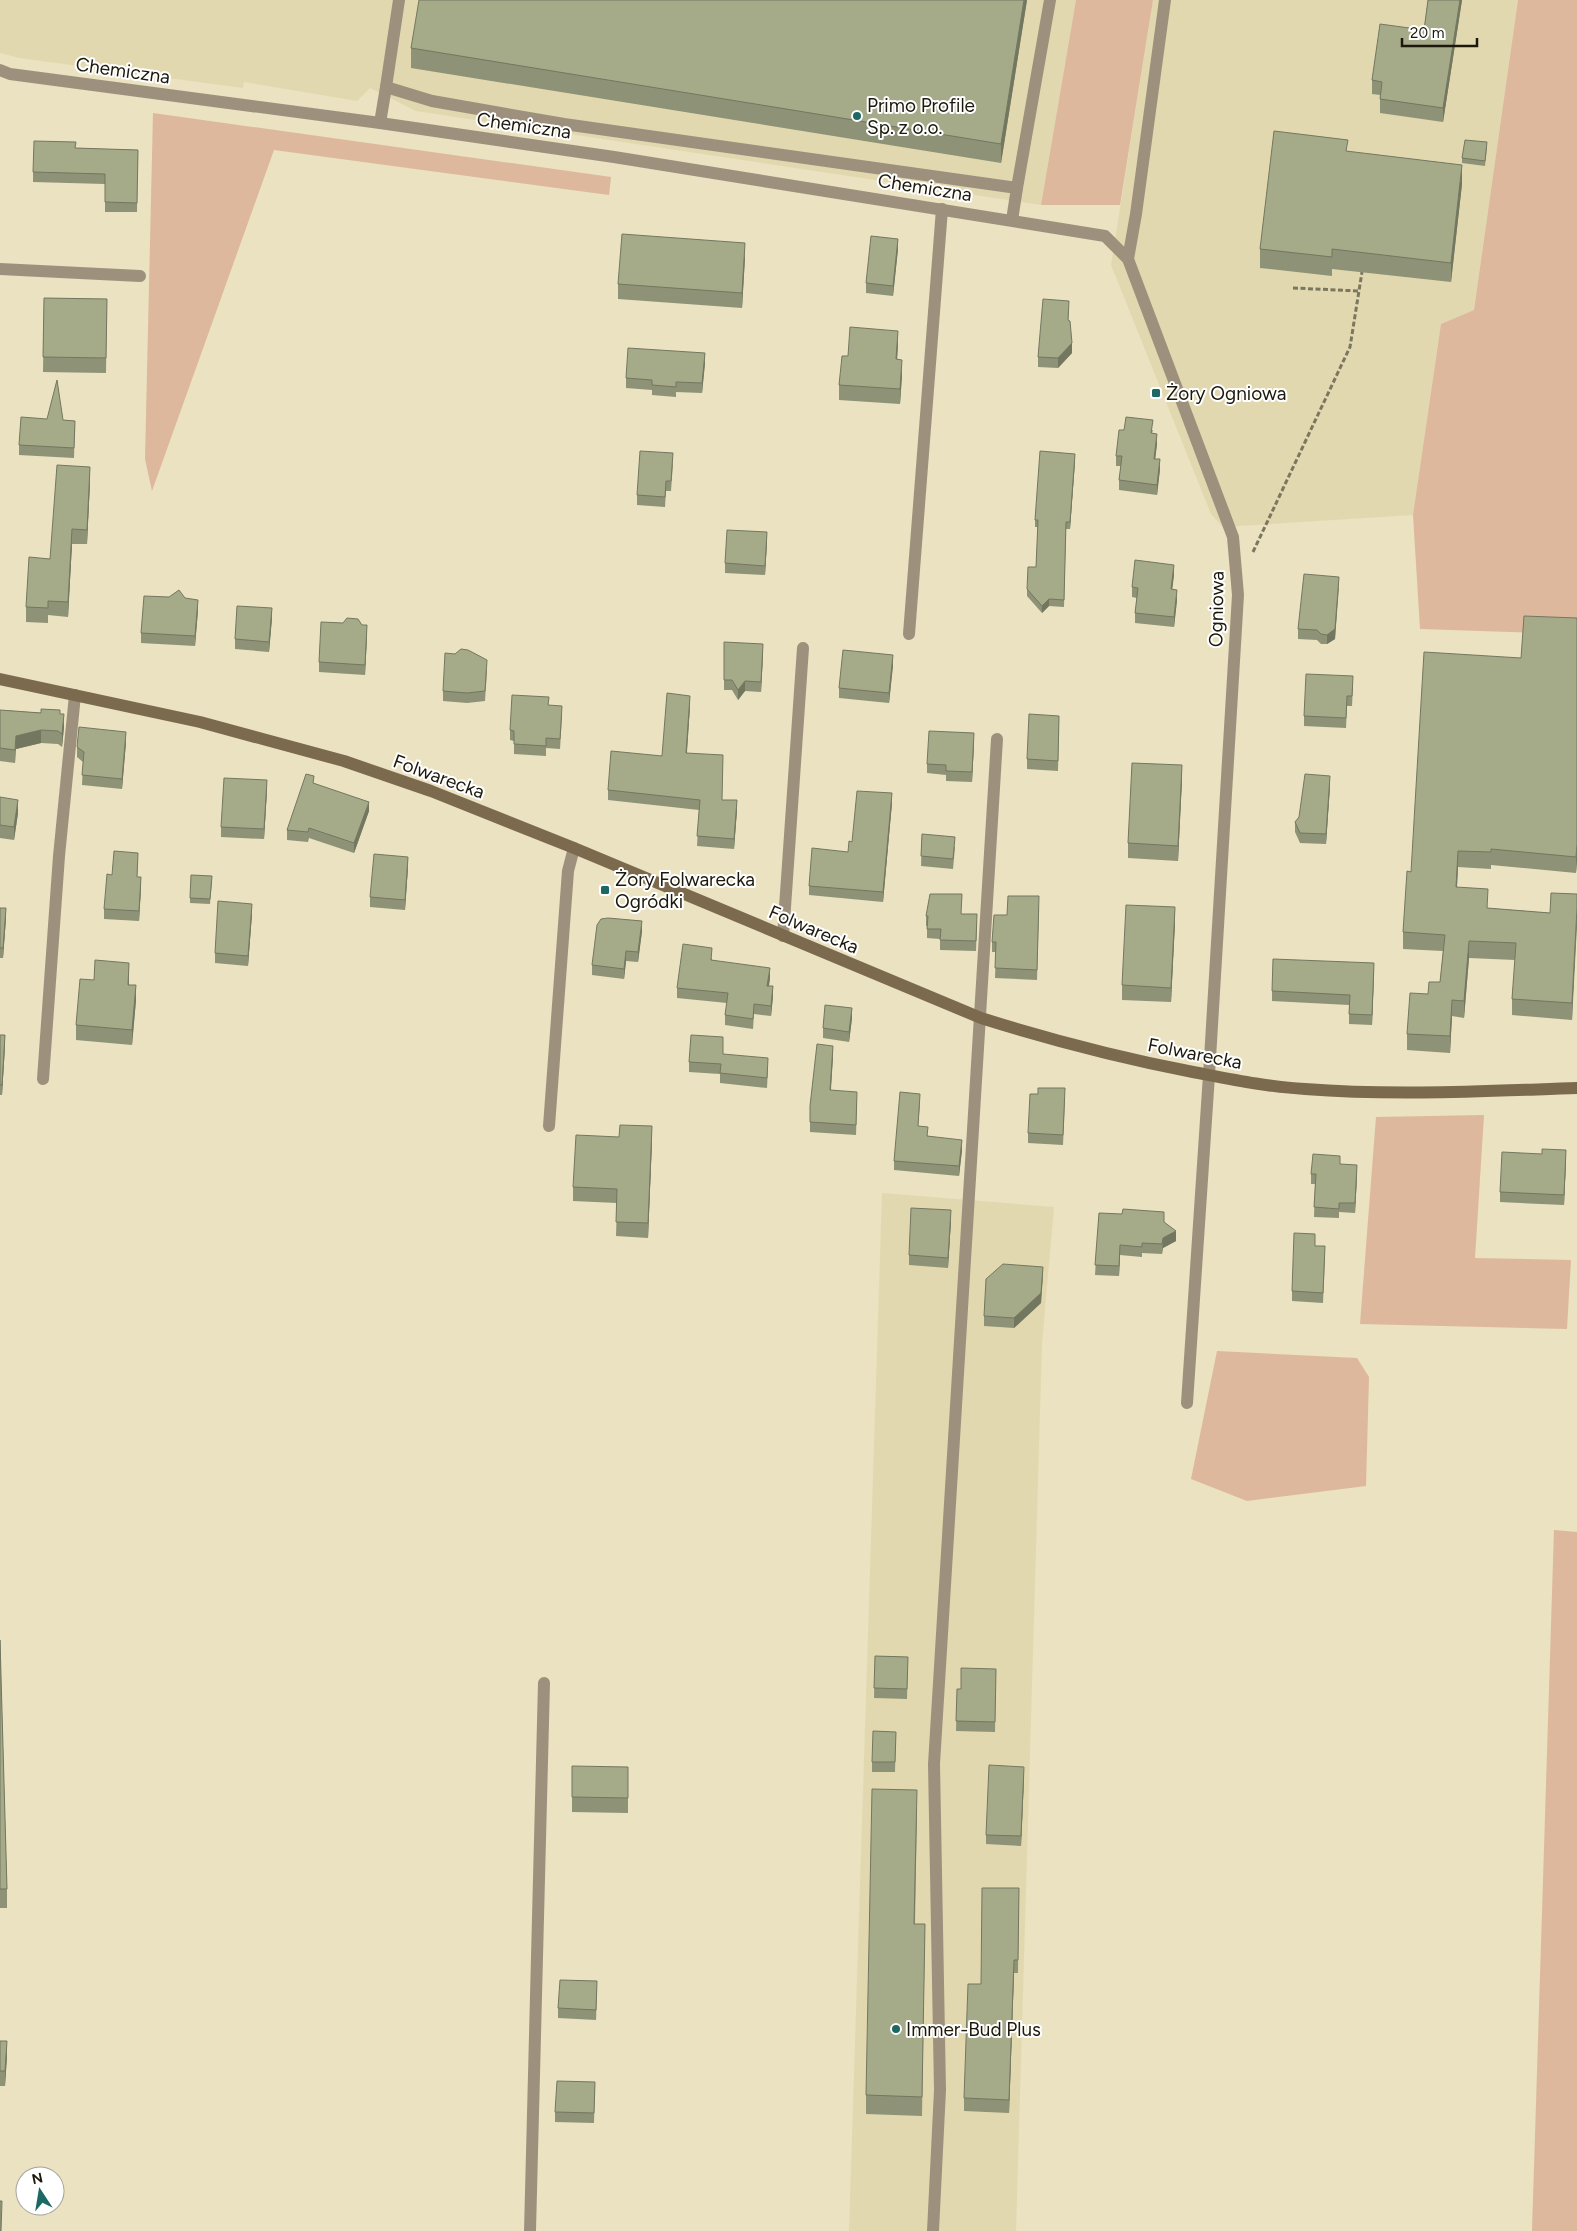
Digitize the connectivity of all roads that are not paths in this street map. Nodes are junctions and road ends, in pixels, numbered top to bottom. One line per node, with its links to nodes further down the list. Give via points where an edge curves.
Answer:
1 (399, 0): 5 (street)
2 (1050, 0): 7 (street)
3 (1164, 0): 11 (street)
4 (0, 70): 6 (street, Chemiczna)
5 (386, 87): 6 (street); 7 (street, via 432,102 564,124)
6 (380, 123): 8 (street, Chemiczna)
7 (1017, 188): 9 (street)
8 (942, 209): 9 (street, Chemiczna); 14 (street)
9 (1012, 220): 10 (street, Chemiczna)
10 (1042, 224): 11 (street, Ogniowa, via 1105,236)
11 (1128, 258): 22 (street, Ogniowa, via 1233,537 1236,564 1238,595)
12 (0, 269): 13 (street)
13 (140, 276)
14 (909, 634)
15 (803, 648): 20 (street)
16 (0, 679): 17 (street, Folwarecka)
17 (75, 695): 19 (street, Folwarecka, via 200,722 344,761 431,791); 23 (street)
18 (997, 739): 21 (street)
19 (574, 848): 20 (street, Folwarecka); 25 (street, via 568,871)
20 (783, 936): 21 (street, Folwarecka)
21 (981, 1018): 22 (street, Folwarecka, via 1052,1040); 29 (street, via 934,1764 940,2090)
22 (1209, 1075): 24 (street, Folwarecka, via 1303,1089 1401,1094); 26 (street, Ogniowa)
23 (43, 1079)
24 (1577, 1088)
25 (549, 1126)
26 (1187, 1403)
27 (544, 1683): 28 (street)
28 (530, 2231)
29 (933, 2231)

